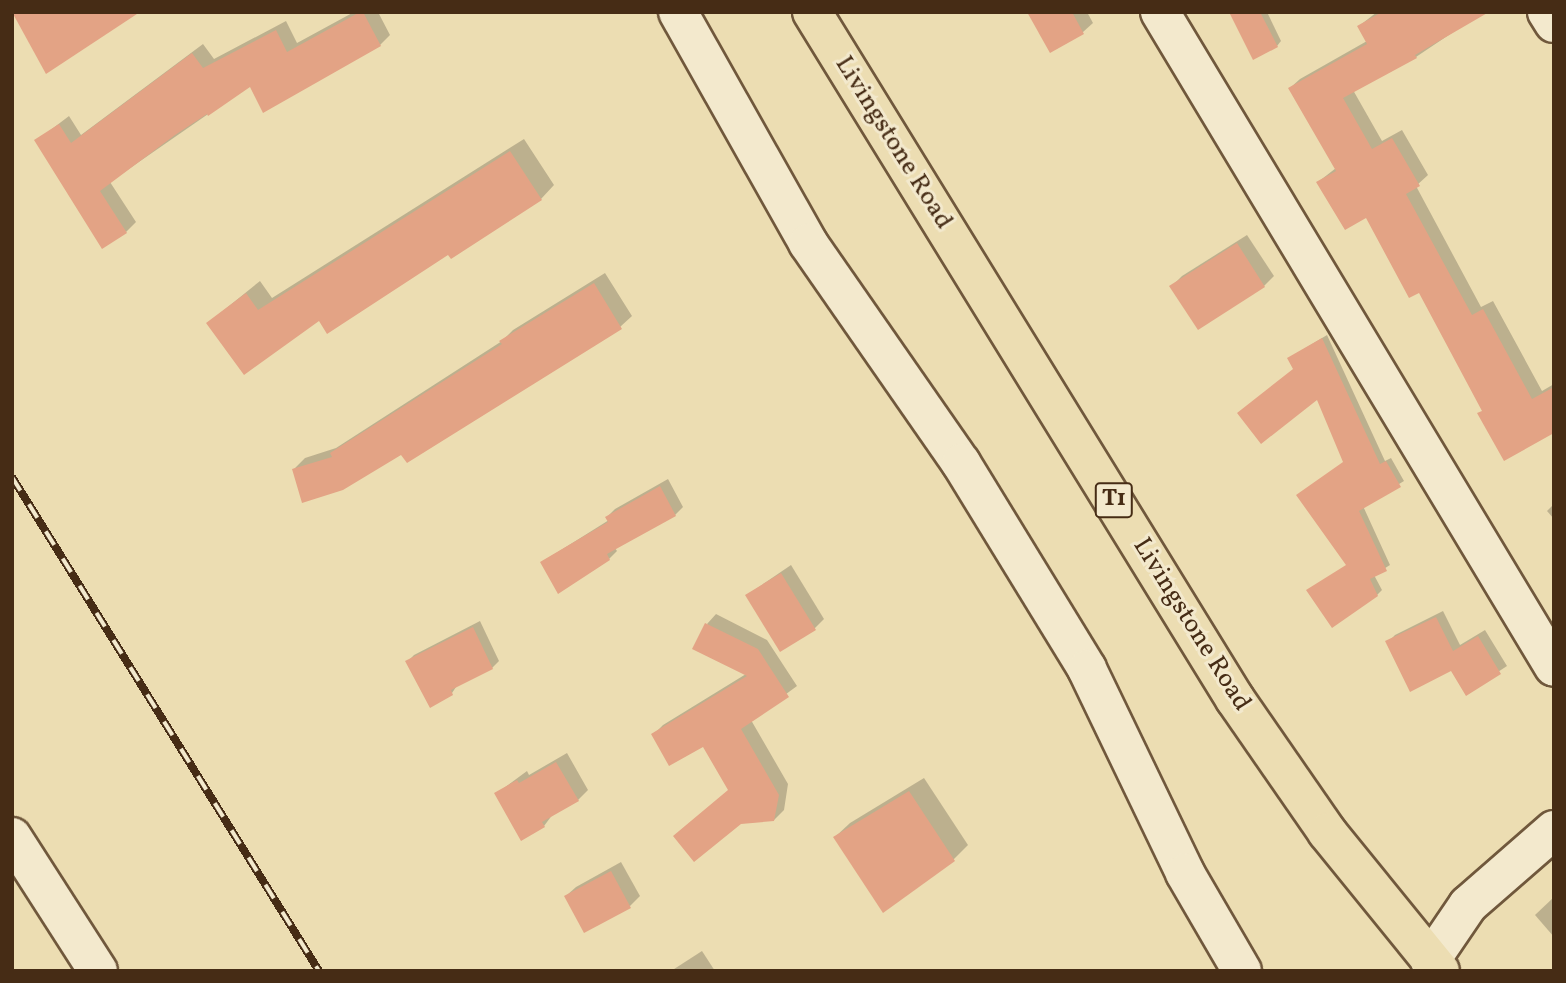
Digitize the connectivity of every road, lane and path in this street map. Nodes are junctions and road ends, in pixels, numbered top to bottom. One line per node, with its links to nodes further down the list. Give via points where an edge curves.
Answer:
1 (678, 12): 11 (street, via 808,243 961,463 1087,669 1185,873)
2 (812, 12): 9 (highway, Livingstone Road / T1, via 1234,699 1327,832)
3 (1160, 12): 6 (street)
4 (1547, 12): 5 (street)
5 (1554, 23)
6 (1554, 667)
7 (1554, 830): 9 (street, via 1468,905)
8 (12, 837): 10 (street)
9 (1435, 966)
10 (98, 971)
11 (1242, 971)

